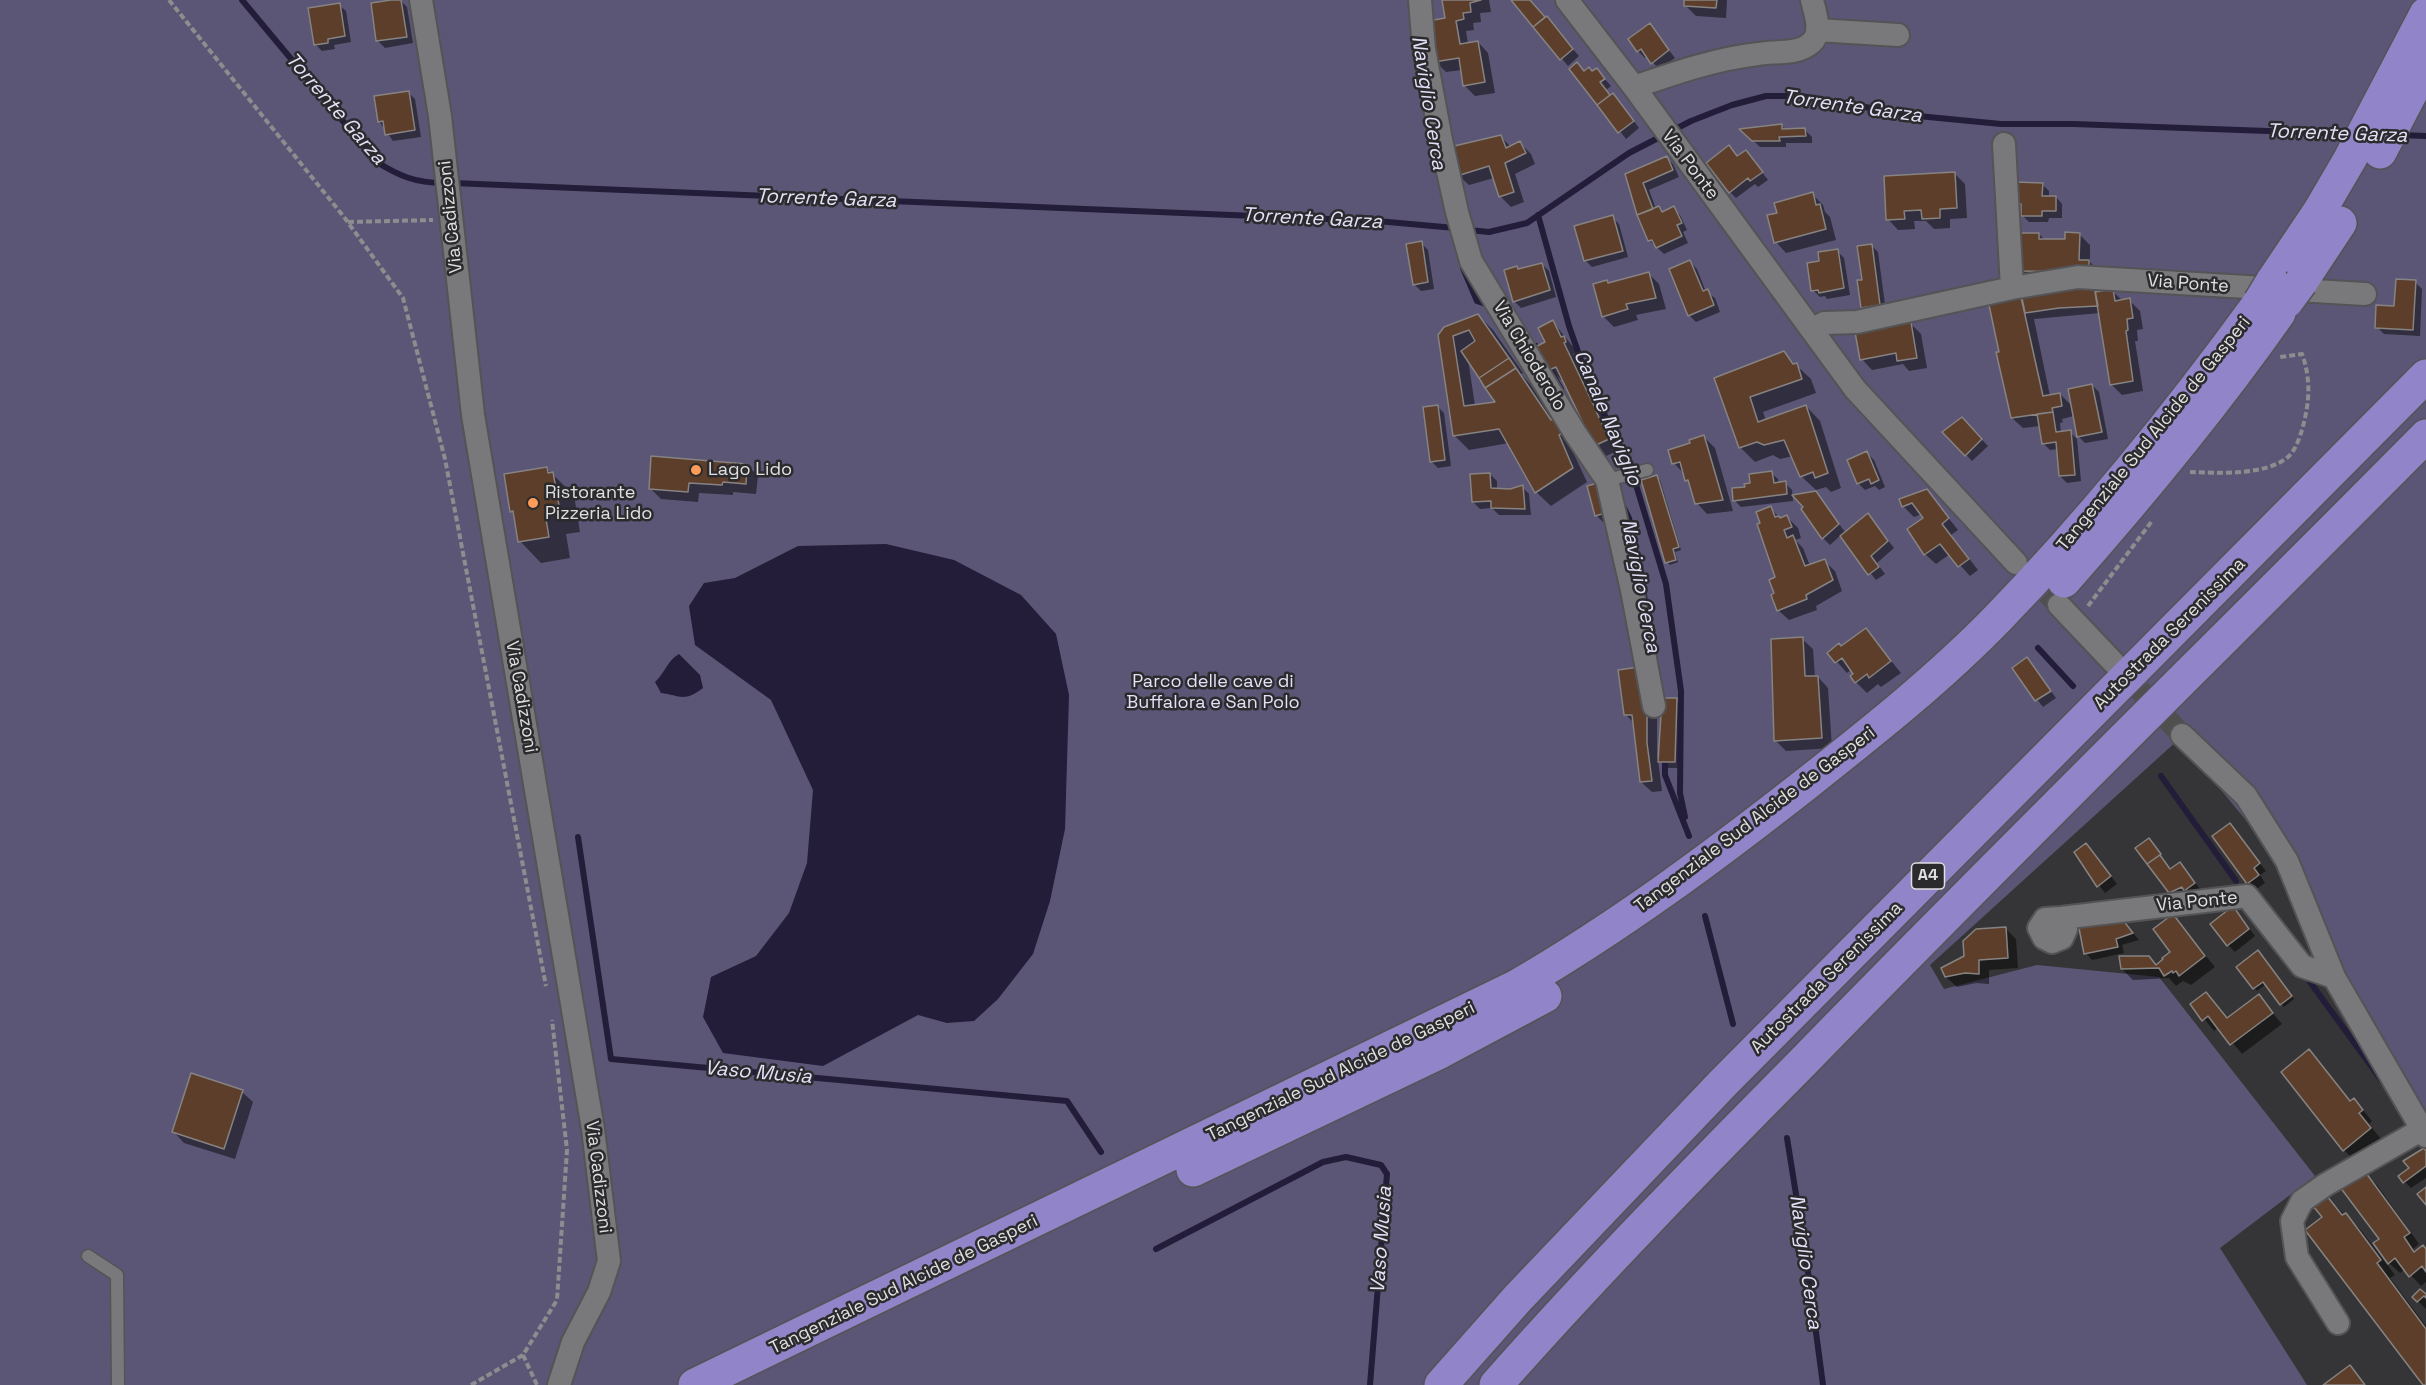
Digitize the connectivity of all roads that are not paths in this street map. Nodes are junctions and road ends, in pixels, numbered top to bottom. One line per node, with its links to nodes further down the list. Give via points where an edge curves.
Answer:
1 (421, 0): 30 (street, Via Cadizzoni, via 445,162 473,415 591,1117 609,1262 599,1292 573,1342)
2 (1420, 0): 18 (street, Via Chioderolo, via 1424,49 1457,212 1471,261)
3 (1567, 0): 9 (street, Via Ponte)
4 (1812, 0): 6 (street)
5 (2426, 14): 8 (highway, Tangenziale Sud Alcide de Gasperi)
6 (1818, 30): 7 (street); 9 (street, via 1813,42 1802,50 1699,65)
7 (1898, 35)
8 (2409, 80): 12 (highway, Tangenziale Sud Alcide de Gasperi, via 2357,170 2338,225)
9 (1634, 87): 14 (street, Via Ponte)
10 (2004, 144): 11 (street)
11 (2012, 288): 13 (street, Via Ponte, via 2078,277); 14 (street, Via Ponte, via 1857,322 1824,323)
12 (2280, 292): 31 (highway, Tangenziale Sud Alcide de Gasperi, via 2213,366 2047,567 1998,618 1885,722 1716,855 1645,905 1581,948 1497,996); 32 (highway, Tangenziale Sud Alcide de Gasperi, via 2233,378 2150,484 2014,633 1900,738 1662,921 1578,976 1440,1052)
13 (2365, 294)
14 (1812, 330): 19 (street, Via Ponte, via 1855,389)
15 (2426, 376): 33 (highway, Autostrada Serenissima / A4, via 1724,1082)
16 (2426, 436): 34 (highway, A4, via 1668,1198)
17 (1647, 470): 18 (lane)
18 (1607, 480): 22 (street, Via Chioderolo)
19 (2016, 563)
20 (2059, 605): 21 (street)
21 (2114, 663)
22 (1654, 706)
23 (2182, 735): 25 (street, via 2252,805 2287,861)
24 (2061, 918): 25 (street, Via Ponte, via 2247,897 2302,966)
25 (2334, 977): 26 (street)
26 (2423, 1133): 28 (street, via 2325,1185 2302,1201 2292,1221 2297,1257)
27 (88, 1256): 29 (lane, via 117,1275)
28 (2338, 1323)
29 (118, 1385)
30 (559, 1385)
31 (695, 1385)
32 (742, 1385)
33 (1441, 1385)
34 (1496, 1385)

